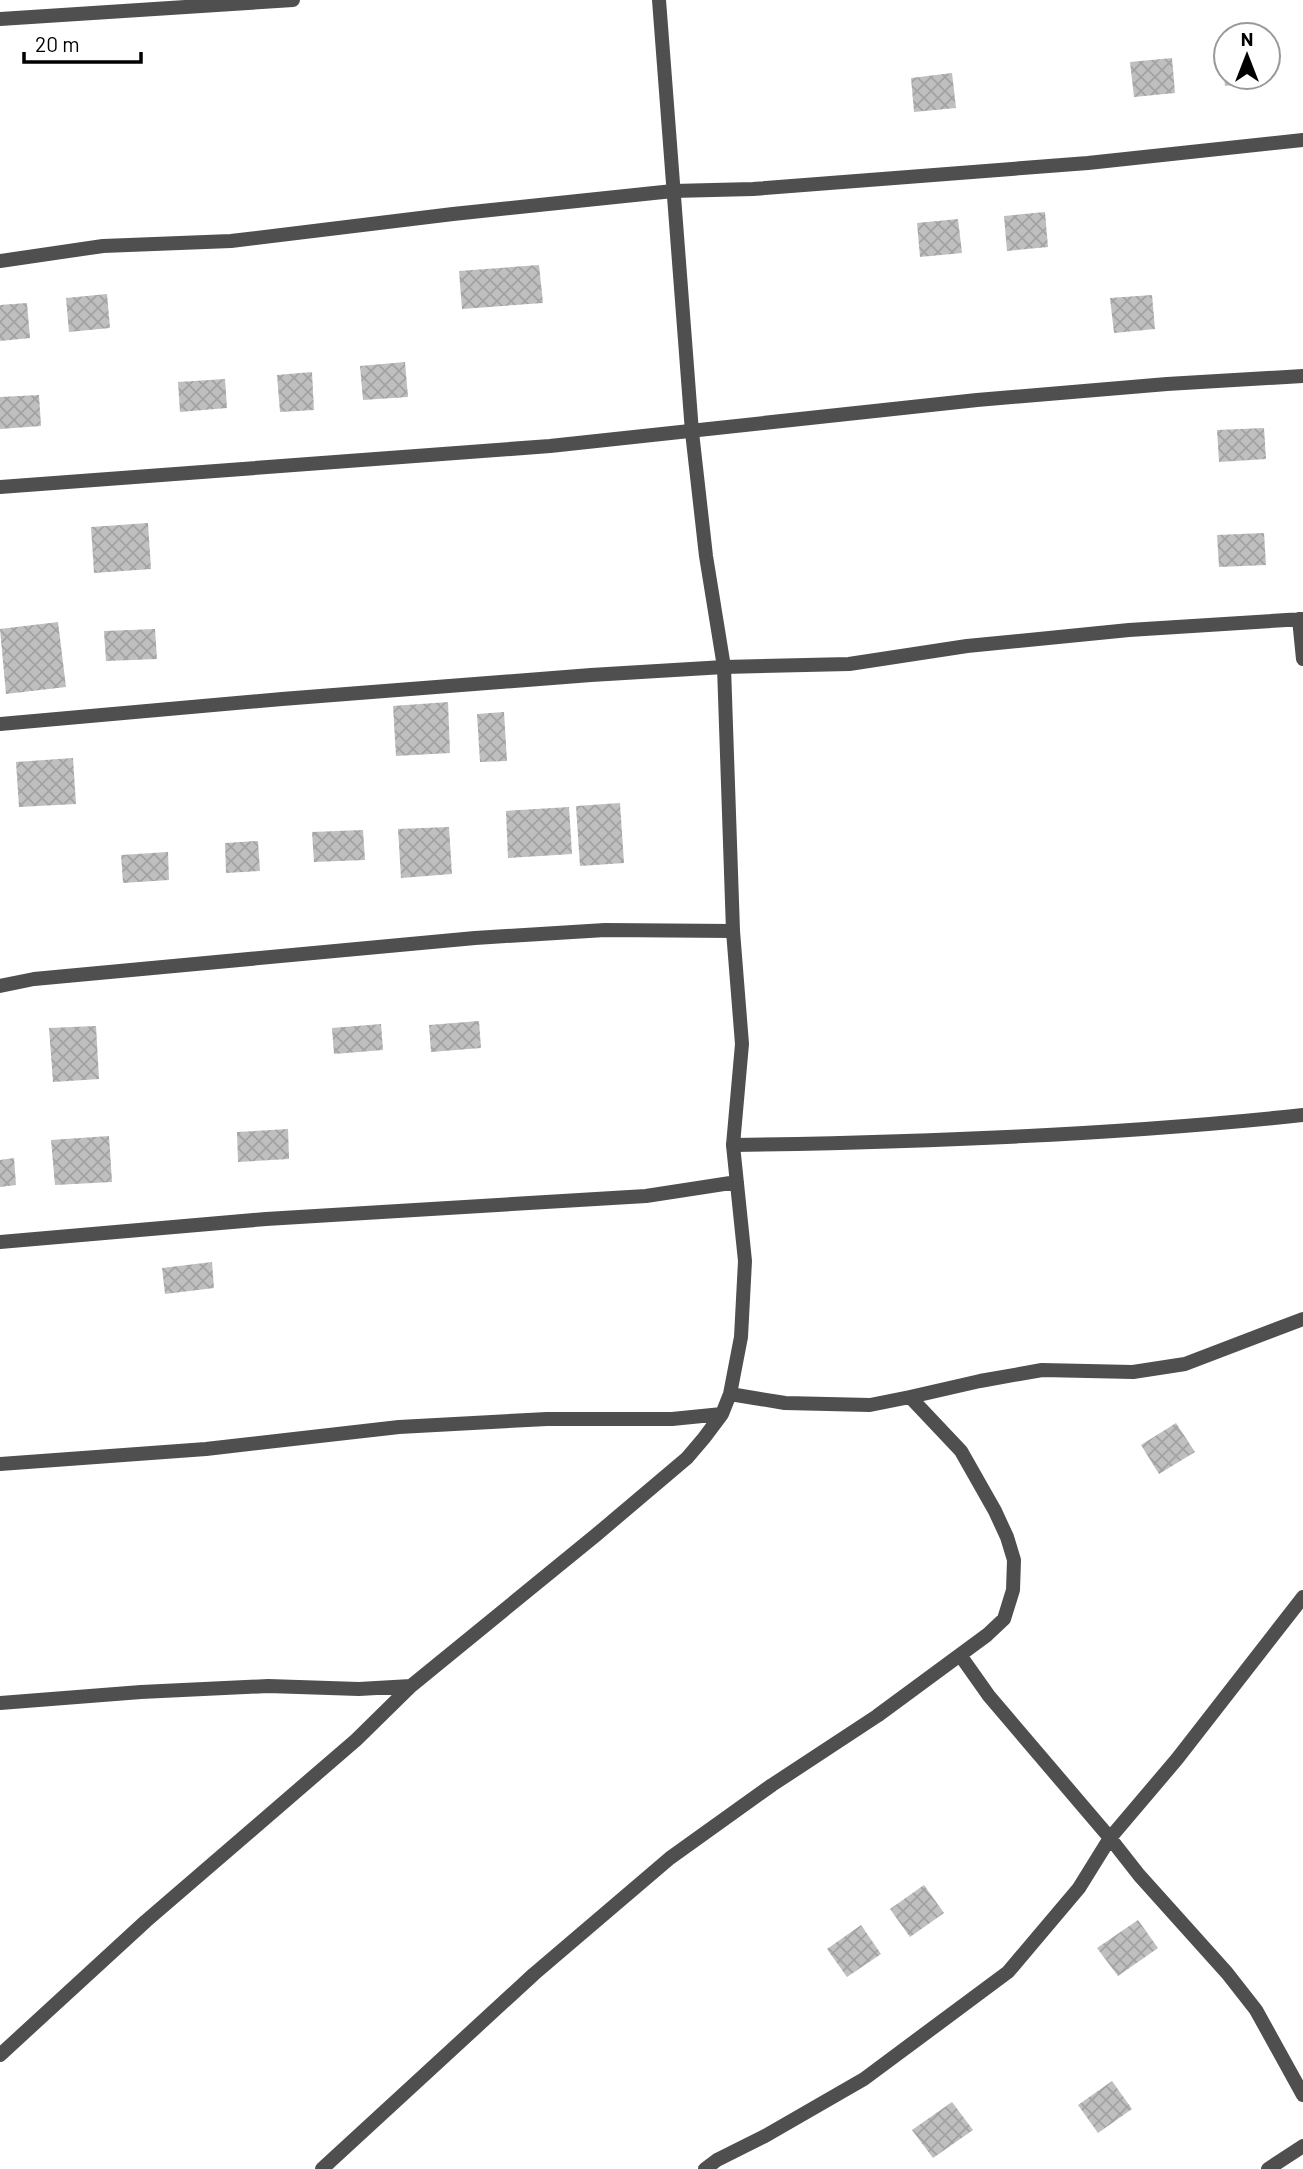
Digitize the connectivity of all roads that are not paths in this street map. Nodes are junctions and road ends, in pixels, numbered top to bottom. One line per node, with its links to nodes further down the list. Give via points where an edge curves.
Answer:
1 (293, 0): 3 (street)
2 (659, 0): 5 (street)
3 (0, 19)
4 (1303, 140): 5 (street, via 1048,166)
5 (673, 191): 6 (street, via 231,241 103,246); 8 (street)
6 (0, 261)
7 (1303, 376): 8 (street, via 977,400)
8 (692, 432): 9 (street); 12 (street)
9 (0, 487)
10 (1301, 619): 11 (street); 12 (street, via 994,643 849,664)
11 (1303, 659)
12 (724, 667): 13 (street); 14 (street)
13 (0, 724)
14 (733, 931): 15 (street, via 606,930 475,938 34,979); 17 (street, via 742,1044)
15 (0, 986)
16 (1303, 1115): 17 (street, via 1088,1132)
17 (733, 1145): 18 (street)
18 (737, 1182): 19 (street, via 646,1196 266,1219); 21 (street, via 745,1261 741,1337)
19 (0, 1242)
20 (1303, 1319): 22 (street, via 1185,1364 1133,1372 1042,1370)
21 (730, 1394): 22 (street, via 785,1403 870,1405); 23 (street)
22 (910, 1397): 26 (street, via 961,1451 995,1511 1014,1560 1013,1590 1004,1619)
23 (722, 1414): 24 (street, via 399,1427 206,1449); 27 (street, via 687,1458)
24 (0, 1464)
25 (1303, 1597): 29 (street)
26 (960, 1656): 29 (street); 33 (street, via 670,1858 534,1973)
27 (411, 1686): 28 (street, via 255,1687); 30 (street, via 356,1740 146,1920)
28 (0, 1703)
29 (1110, 1838): 31 (street, via 1256,2010); 34 (street, via 1079,1888 1008,1972 864,2079)
30 (0, 2054)
31 (1303, 2095)
32 (1303, 2146): 35 (street)
33 (322, 2169)
34 (705, 2169)
35 (1268, 2169)

